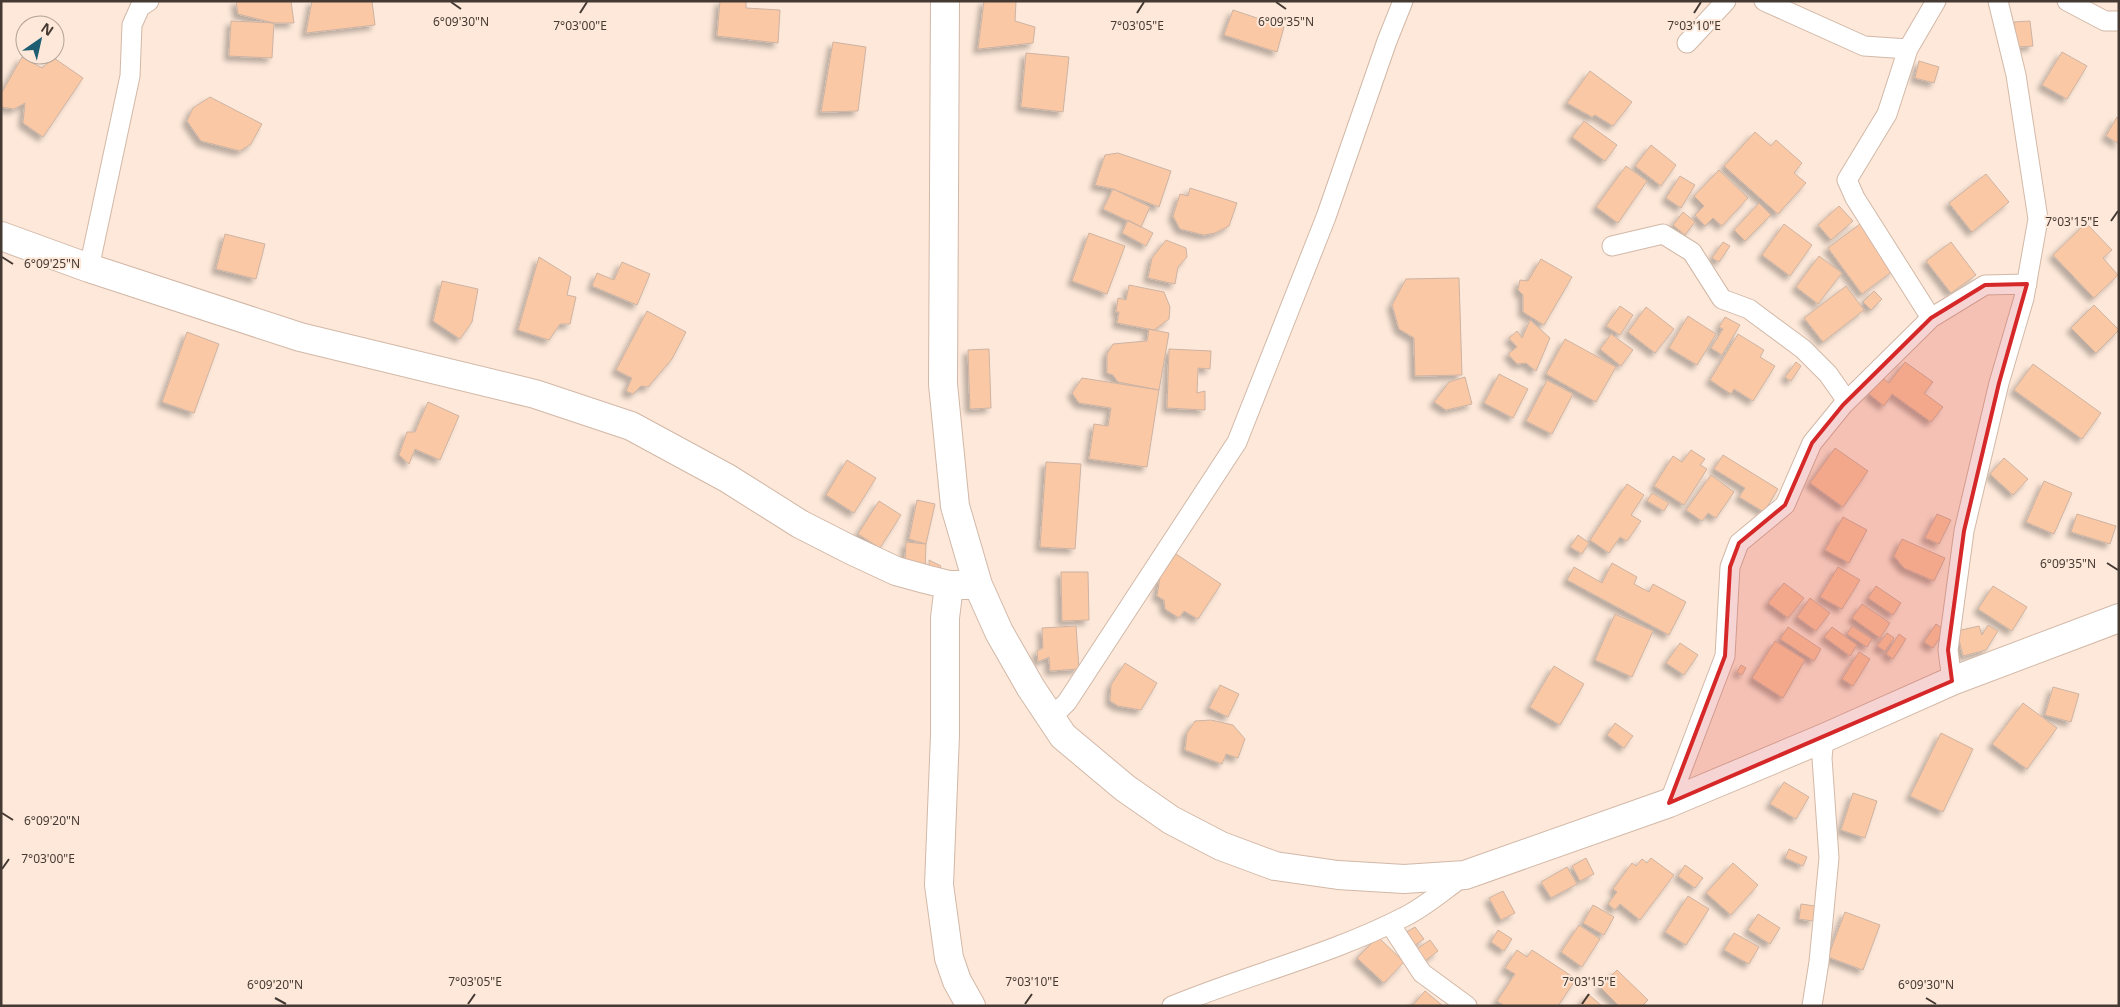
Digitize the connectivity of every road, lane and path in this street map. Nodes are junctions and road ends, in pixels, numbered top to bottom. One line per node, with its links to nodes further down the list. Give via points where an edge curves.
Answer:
1 (149, 1): 14 (street, via 140,7 132,25 130,76)
2 (945, 1): 19 (main road, via 943,384 955,506)
3 (1403, 1): 22 (street, via 1326,216 1237,442 1067,702)
4 (1726, 1): 10 (street)
5 (1764, 1): 11 (street, via 1864,46)
6 (1936, 1): 11 (street)
7 (1998, 1): 15 (street, via 2016,75 2038,219)
8 (2067, 1): 9 (street, via 2105,22)
9 (2119, 21)
10 (1687, 43)
11 (1908, 48): 16 (street, via 1887,114 1846,180)
12 (1, 236): 14 (main road)
13 (1612, 246): 17 (street, via 1663,234 1692,252 1722,299 1749,309 1802,349 1828,374)
14 (89, 268): 18 (main road, via 300,337 535,394 631,426 851,550 896,571)
15 (2027, 284): 16 (street, via 1986,285); 21 (street, via 1998,383 1964,531 1948,650)
16 (1931, 318): 17 (street)
17 (1847, 401): 24 (street, via 1812,443 1785,504 1739,543 1730,566 1725,656)
18 (948, 585): 19 (main road); 27 (main road, via 939,885 949,958)
19 (978, 585): 22 (main road, via 999,632)
20 (2119, 618): 21 (main road)
21 (1952, 681): 23 (main road)
22 (1051, 718): 25 (main road, via 1063,736 1125,788 1171,820 1221,846 1275,866 1338,875 1404,879)
23 (1824, 738): 24 (main road); 30 (street, via 1822,758 1829,858)
24 (1669, 803): 25 (main road)
25 (1465, 875): 26 (street, via 1406,917)
26 (1390, 924): 28 (street, via 1329,951 1220,986); 29 (street, via 1422,973)
27 (972, 1006)
28 (1172, 1006)
29 (1466, 1006)
30 (1812, 1006)

